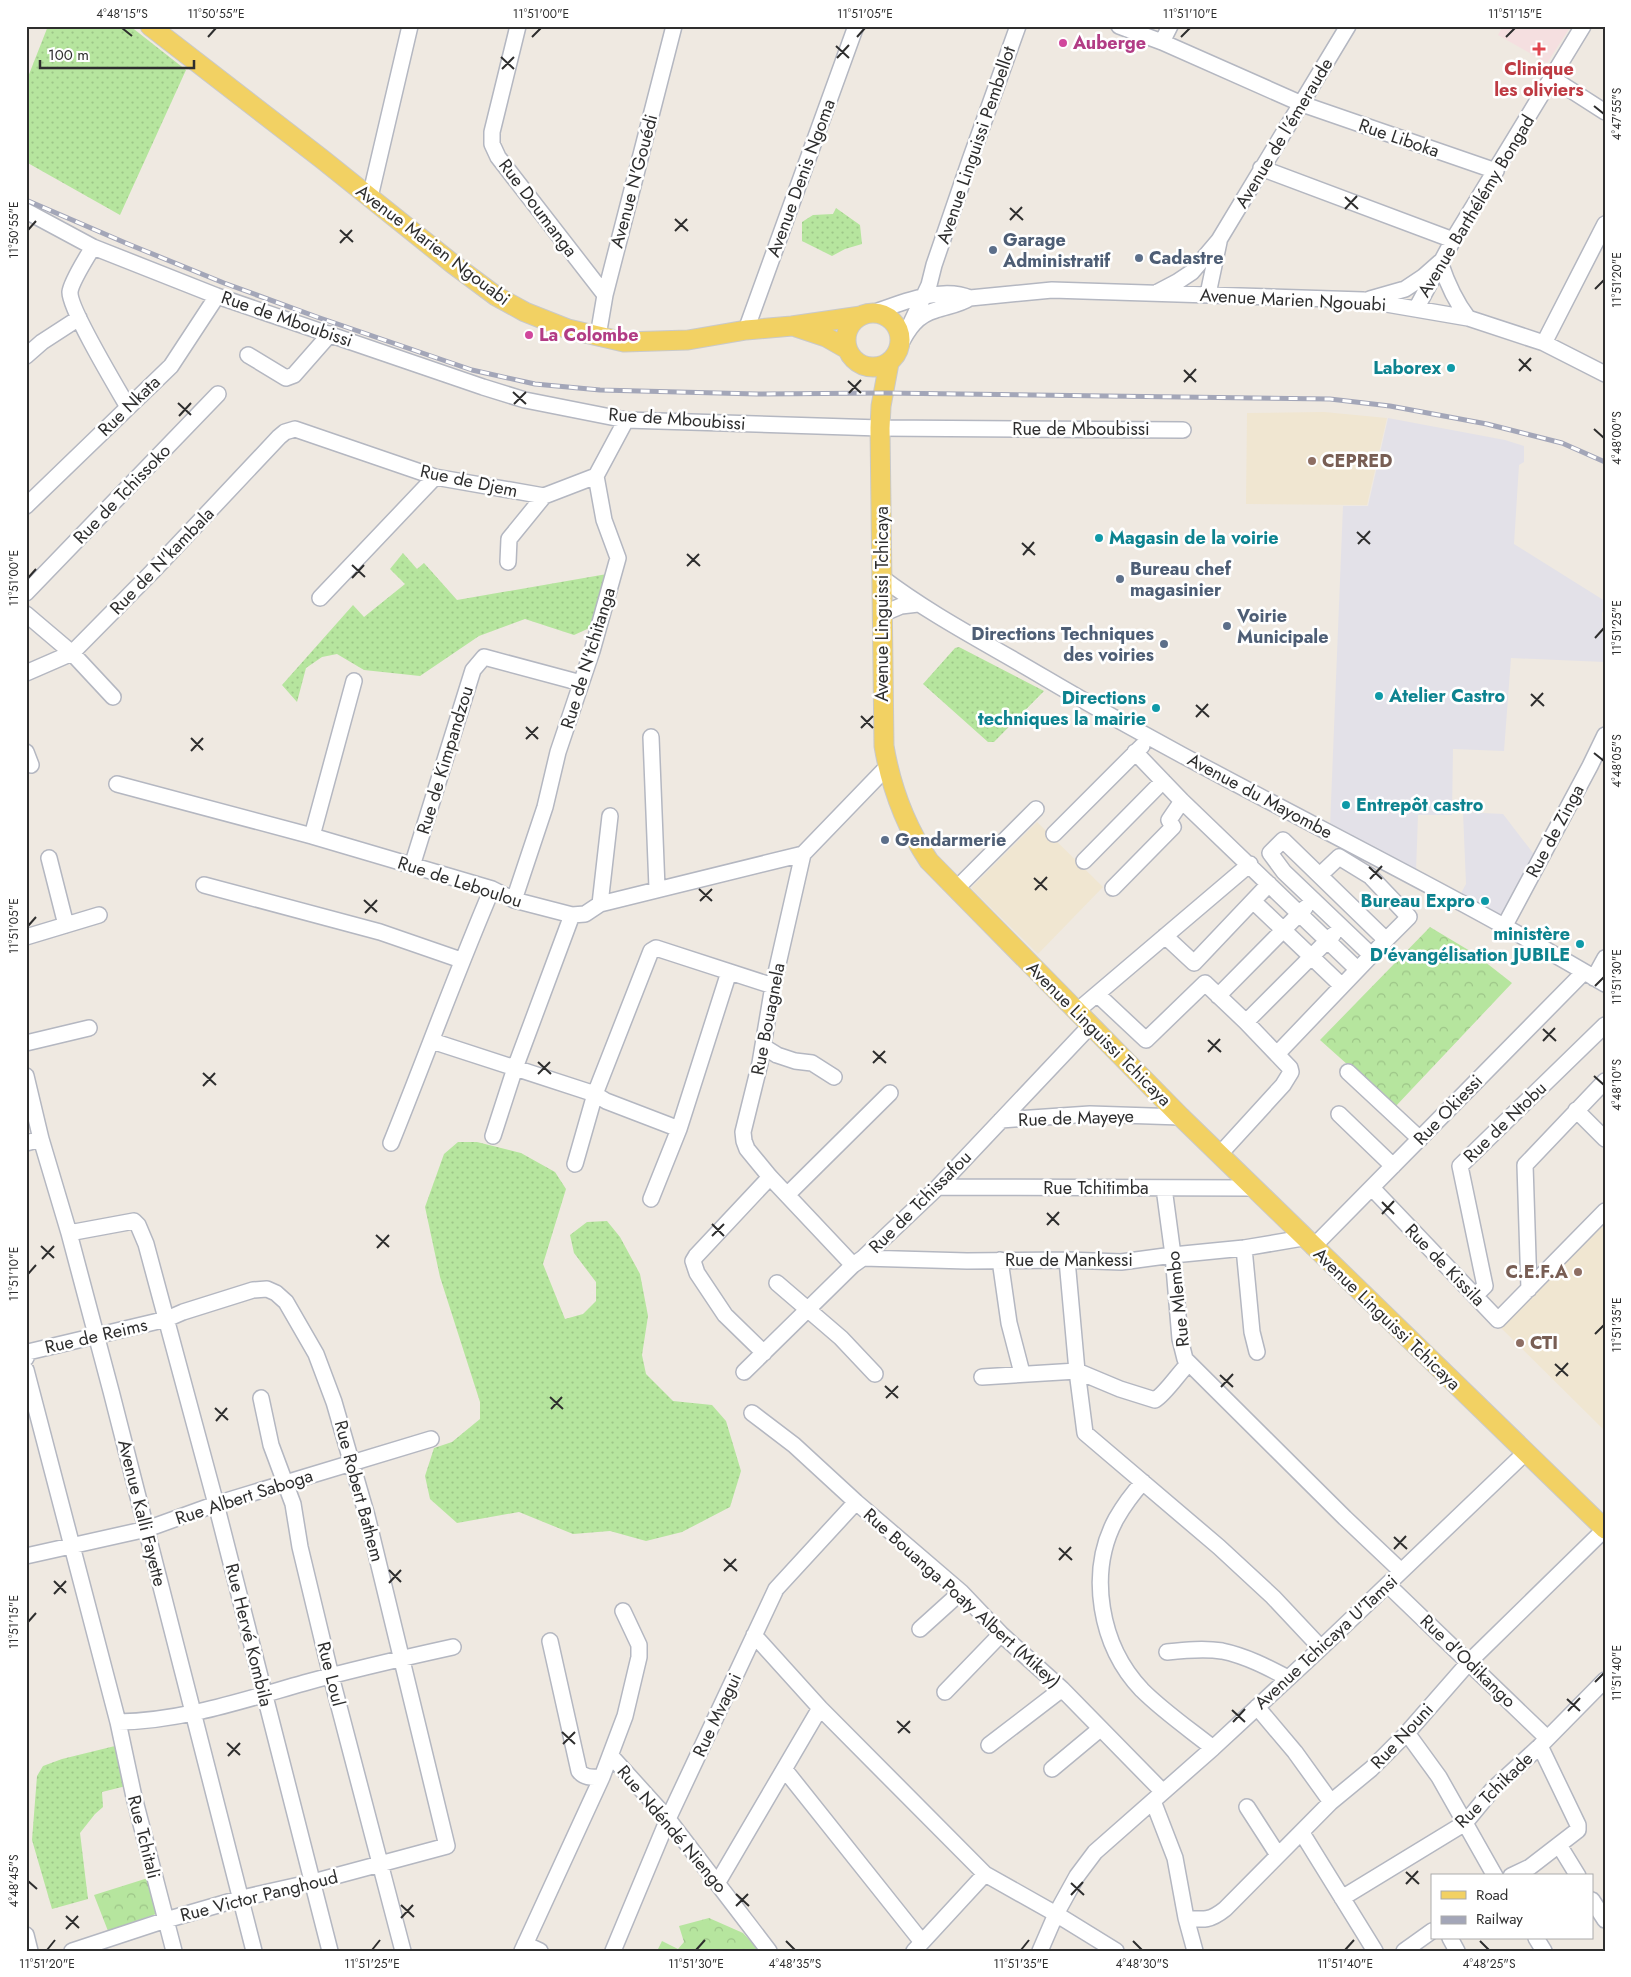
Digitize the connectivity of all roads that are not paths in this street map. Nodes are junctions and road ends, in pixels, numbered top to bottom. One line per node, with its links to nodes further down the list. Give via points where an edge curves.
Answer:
1 (150, 26): 17 (main road, Avenue Marien Ngouabi)
2 (410, 26): 17 (street)
3 (518, 26): 28 (street, Rue Doumanga, via 492,132 492,144 498,157)
4 (674, 26): 28 (street, Avenue N'Gouédi)
5 (856, 26): 40 (street, Avenue Denis Ngoma)
6 (1018, 26): 24 (street, Avenue Linguissi Pembellot)
7 (1119, 26): 11 (street, Rue Liboka)
8 (1170, 26): 11 (street)
9 (1348, 26): 13 (street, Avenue de l'émeraude)
10 (1583, 26): 12 (street, Avenue Barthélémy Bongad)
11 (1162, 42): 13 (street, Rue Liboka)
12 (1552, 78): 14 (street); 16 (street, Avenue Barthélémy Bongad)
13 (1302, 104): 15 (street, Avenue de l'émeraude); 16 (street, Rue Liboka)
14 (1605, 112)
15 (1262, 168): 20 (street, Avenue de l'émeraude); 21 (street)
16 (1496, 171): 21 (street, Avenue Barthélémy Bongad)
17 (370, 197): 42 (main road, Avenue Marien Ngouabi, via 496,296 568,329)
18 (26, 211): 22 (street, Rue de Mboubissi)
19 (1605, 224): 45 (street)
20 (1219, 240): 25 (street, Avenue de l'émeraude, via 1192,272); 27 (street, Avenue de l'émeraude)
21 (1453, 240): 23 (street, Avenue Barthélémy Bongad)
22 (93, 247): 30 (street, Rue de Mboubissi); 36 (street, via 70,292)
23 (1440, 262): 32 (street, via 1405,289); 34 (street, Avenue Barthélémy Bongad); 37 (street, via 1457,303)
24 (934, 265): 26 (street, Avenue Marien Ngouabi); 29 (street, via 941,284); 33 (street, Avenue Marien Ngouabi)
25 (1157, 292): 27 (street, Avenue Marien Ngouabi); 31 (street, Avenue Marien Ngouabi, via 1052,290)
26 (926, 294): 29 (street, Avenue Marien Ngouabi); 33 (street, Avenue Marien Ngouabi); 39 (street, Avenue Marien Ngouabi)
27 (1208, 294): 32 (street, Avenue Marien Ngouabi)
28 (604, 295): 42 (street, Avenue N'Gouédi)
29 (954, 295): 31 (street, Avenue Marien Ngouabi)
30 (217, 296): 41 (street, Rue de Mboubissi); 55 (street, Rue Nkata, via 171,366)
31 (970, 298): 39 (street, Avenue Marien Ngouabi, via 923,315)
32 (1363, 300): 34 (street, Avenue Marien Ngouabi)
33 (900, 303): 35 (street, Avenue Marien Ngouabi)
34 (1416, 309): 37 (street, Avenue Marien Ngouabi)
35 (865, 315): 38 (main road, Avenue Marien Ngouabi); 46 (main road, via 879,314 888,318 899,334); 47 (main road, via 853,322 848,330)
36 (79, 318): 44 (street); 55 (street)
37 (1468, 318): 45 (street, Avenue Marien Ngouabi)
38 (792, 326): 40 (main road, Avenue Marien Ngouabi); 47 (main road, Avenue Marien Ngouabi, via 826,337)
39 (909, 327): 46 (street, Avenue Marien Ngouabi)
40 (746, 330): 42 (main road, Avenue Marien Ngouabi, via 679,340 624,342)
41 (330, 334): 48 (street, via 289,378); 56 (street, Rue de Mboubissi, via 525,400)
42 (598, 336)
43 (26, 340): 44 (street)
44 (42, 342): 49 (street)
45 (1544, 344): 52 (street, Avenue Marien Ngouabi)
46 (900, 345): 50 (main road)
47 (847, 349): 51 (main road)
48 (248, 355)
49 (26, 356)
50 (889, 362): 51 (main road, via 879,367); 54 (main road)
51 (860, 364): 54 (main road, via 870,378)
52 (1604, 371)
53 (218, 394): 66 (street, Rue de Tchissoko)
54 (881, 406): 57 (main road, Avenue Linguissi Tchicaya)
55 (128, 407): 63 (street, Rue Nkata)
56 (626, 420): 57 (street, Rue de Mboubissi); 60 (street)
57 (880, 428): 58 (street, Rue de Mboubissi); 65 (main road, Avenue Linguissi Tchicaya)
58 (1184, 430)
59 (285, 432): 61 (street, Rue de Djem, via 295,429); 71 (street, Rue de N'kambala)
60 (596, 476): 62 (street); 74 (street, Rue de N'tchitanga, via 604,520 618,558)
61 (435, 477): 62 (street, Rue de Djem); 67 (street)
62 (544, 496): 64 (street, via 510,539)
63 (26, 506)
64 (508, 562)
65 (881, 577): 68 (street, Avenue du Mayombe); 70 (main road, Avenue Linguissi Tchicaya)
66 (26, 593)
67 (320, 598)
68 (918, 604): 70 (street, via 900,606); 78 (street, Avenue du Mayombe)
69 (26, 614): 71 (street)
70 (882, 614): 80 (main road, Avenue Linguissi Tchicaya, via 883,738)
71 (72, 653): 72 (street, Rue de N'kambala); 75 (street)
72 (26, 673)
73 (354, 681): 87 (street)
74 (581, 683): 92 (street, Rue de Kimpandzou, via 484,657 473,670); 101 (street, Rue de N'tchitanga)
75 (114, 697)
76 (1605, 735): 110 (street, Rue de Zinga)
77 (651, 737): 96 (street)
78 (1150, 737): 79 (street); 110 (street, Avenue du Mayombe)
79 (1135, 752): 81 (street); 86 (street)
80 (887, 767): 88 (street); 99 (main road, Avenue Linguissi Tchicaya, via 914,839 929,861)
81 (1163, 781): 83 (street); 90 (street)
82 (117, 784): 87 (street, Rue de Leboulou)
83 (1182, 801): 91 (street); 97 (street, via 1169,820 1173,827)
84 (1036, 810): 99 (street)
85 (610, 816): 103 (street)
86 (1054, 834)
87 (312, 836): 92 (street, Rue de Leboulou)
88 (803, 854): 96 (street); 123 (street, Rue Bouagnela)
89 (49, 858): 108 (street)
90 (1084, 861)
91 (1250, 864): 94 (street); 112 (street)
92 (412, 866): 98 (street, Rue de Leboulou)
93 (1324, 879): 100 (street); 100 (street, via 1283,840 1270,853 1284,872); 104 (street); 114 (street, via 1339,857 1370,876 1409,917)
94 (1269, 884): 102 (street); 105 (street)
95 (204, 885): 119 (street, via 380,932)
96 (657, 888): 103 (street)
97 (1113, 888)
98 (492, 889): 101 (street, Rue de Leboulou); 119 (street)
99 (956, 889): 127 (main road, Avenue Linguissi Tchicaya)
100 (1313, 899): 105 (street); 109 (street)
101 (514, 900): 107 (street, Rue de Leboulou)
102 (1253, 900): 111 (street); 112 (street, via 1194,963)
103 (600, 904): 107 (street, via 586,914)
104 (1357, 911): 109 (street); 114 (street)
105 (1299, 913): 111 (street); 115 (street)
106 (99, 915): 108 (street)
107 (572, 915): 136 (street)
108 (66, 925): 113 (street)
109 (1342, 927): 115 (street); 116 (street)
110 (1504, 927): 122 (street, Avenue du Mayombe)
111 (1283, 930): 117 (street); 126 (street)
112 (1166, 936): 125 (street)
113 (26, 937)
114 (1386, 940): 116 (street)
115 (1327, 941): 117 (street); 120 (street)
116 (1371, 955): 120 (street)
117 (1312, 957): 124 (street); 128 (street)
118 (1605, 958): 122 (street, Rue Okiessi)
119 (461, 960): 132 (street)
120 (1357, 969): 124 (street)
121 (729, 972): 123 (street); 142 (street, via 654,948); 147 (street)
122 (1594, 978): 150 (street, Rue Okiessi)
123 (773, 986): 134 (street, Rue Bouagnela)
124 (1342, 986): 135 (street)
125 (1098, 995): 126 (street, via 1146,1040 1204,984); 127 (street)
126 (1218, 996): 128 (street)
127 (1077, 1011): 129 (main road, Avenue Linguissi Tchicaya)
128 (1246, 1022): 135 (street)
129 (1091, 1025): 145 (main road, Avenue Linguissi Tchicaya); 146 (street, Rue de Tchissafou)
130 (1605, 1025): 174 (street, Rue de Ntobu, via 1460,1166 1485,1286)
131 (89, 1028): 133 (street)
132 (432, 1041): 136 (street); 153 (street)
133 (26, 1043)
134 (764, 1047): 139 (street, via 777,1055 812,1063); 157 (street, Rue Bouagnela, via 743,1132 747,1149)
135 (1276, 1054): 154 (street, via 1290,1068 1289,1076)
136 (516, 1068): 142 (street); 148 (street)
137 (1348, 1072): 150 (street)
138 (26, 1076): 149 (street, Avenue Kalli Fayette)
139 (834, 1077)
140 (1605, 1081): 143 (street)
141 (890, 1093): 162 (street)
142 (595, 1094): 147 (street); 155 (street)
143 (1576, 1110): 151 (street); 173 (street, via 1525,1165)
144 (1339, 1114): 156 (street)
145 (1181, 1118): 146 (street, Rue de Mayeye, via 1090,1114); 154 (main road, Avenue Linguissi Tchicaya)
146 (1001, 1120): 158 (street, Rue de Tchissafou)
147 (679, 1129): 163 (street)
148 (494, 1136)
149 (41, 1139): 152 (street); 165 (street, Avenue Kalli Fayette)
150 (1420, 1139): 156 (street, Rue Okiessi)
151 (1605, 1139)
152 (26, 1143)
153 (391, 1143)
154 (1220, 1154): 160 (main road, Avenue Linguissi Tchicaya)
155 (575, 1164)
156 (1393, 1166): 161 (street, Rue Okiessi)
157 (770, 1177): 162 (street, Rue Bouagnela); 179 (street, via 693,1261 696,1273 725,1316)
158 (938, 1187): 159 (street, Rue Tchitimba); 171 (street, Rue de Tchissafou)
159 (1164, 1188): 160 (street, Rue Tchitimba); 168 (street, Rue Mlembo)
160 (1253, 1188): 166 (main road, Avenue Linguissi Tchicaya)
161 (1372, 1188): 166 (street, Rue Okiessi); 174 (street, Rue de Kissila)
162 (788, 1194): 171 (street, Rue Bouagnela)
163 (651, 1199)
164 (1605, 1211): 173 (street)
165 (69, 1233): 176 (street, Rue Hervé Kombila, via 137,1222); 177 (street, Avenue Kalli Fayette)
166 (1308, 1243): 167 (street, Rue de Mankessi); 190 (main road, Avenue Linguissi Tchicaya)
167 (1244, 1248): 168 (street, Rue de Mankessi); 178 (street)
168 (1173, 1255): 170 (street, Rue de Mankessi, via 1121,1262); 181 (street, Rue Mlembo, via 1180,1339)
169 (1000, 1260): 170 (street, Rue de Mankessi); 171 (street, Rue de Mankessi); 185 (street, via 1009,1323)
170 (1067, 1260): 182 (street)
171 (858, 1262): 175 (street, Rue de Tchissafou)
172 (777, 1283): 175 (street)
173 (1529, 1289): 174 (street, Rue de Kissila, via 1498,1320)
174 (1475, 1296)
175 (808, 1311): 179 (street, Rue de Tchissafou); 184 (street, via 841,1338)
176 (167, 1319): 177 (street, Rue de Reims); 191 (street, Rue Robert Bathem, via 253,1290 267,1289 276,1293 297,1317 316,1354); 195 (street, Rue Hervé Kombila)
177 (96, 1336): 180 (street, Rue de Reims, via 28,1352); 196 (street, Avenue Kalli Fayette)
178 (1257, 1352)
179 (764, 1353): 183 (street, Rue de Tchissafou)
180 (27, 1361): 198 (street, Rue Tchitali)
181 (1189, 1363): 182 (street, via 1155,1400 1120,1390); 200 (street, Rue Mlembo)
182 (1077, 1370): 185 (street); 193 (street, via 1085,1433)
183 (744, 1372)
184 (875, 1374)
185 (1022, 1374): 186 (street)
186 (982, 1377)
187 (261, 1398): 192 (street, Rue Loul, via 271,1445)
188 (752, 1413): 194 (street, Rue Bouanga Poaty Albert (Mikey), via 794,1445)
189 (431, 1439): 191 (street, Rue Albert Saboga)
190 (1525, 1453): 197 (main road, Avenue Linguissi Tchicaya); 200 (street, Avenue Tchicaya U'Tamsi)
191 (352, 1463): 192 (street, Rue Albert Saboga); 211 (street, Rue Robert Bathem)
192 (285, 1482): 195 (street, Rue Albert Saboga); 213 (street, Rue Loul, via 293,1504)
193 (1143, 1482): 209 (street, via 1273,1596); 227 (street, via 1115,1520 1105,1549 1100,1589 1104,1617 1123,1666 1142,1690)
194 (856, 1502): 202 (street, Rue Bouanga Poaty Albert (Mikey)); 206 (street, Rue Mvagui, via 776,1589)
195 (216, 1504): 196 (street, Rue Albert Saboga); 218 (street, Rue Hervé Kombila)
196 (147, 1529): 198 (street, Rue Albert Saboga); 221 (street, Avenue Kalli Fayette)
197 (1605, 1529): 212 (street, Rue Nouni)
198 (73, 1546): 199 (street, Rue Albert Saboga); 222 (street, Rue Tchitali)
199 (26, 1556)
200 (1401, 1571): 201 (street, Avenue Tchicaya U'Tamsi)
201 (1388, 1585): 209 (street, Avenue Tchicaya U'Tamsi); 212 (street, Rue d'Odikango)
202 (961, 1592): 204 (street); 205 (street, Rue Bouanga Poaty Albert (Mikey))
203 (623, 1611): 228 (street, via 638,1640 639,1657 625,1716)
204 (920, 1629)
205 (1001, 1634): 216 (street, Rue Bouanga Poaty Albert (Mikey)); 217 (street)
206 (754, 1635): 220 (street); 235 (street, Rue Mvagui)
207 (550, 1641): 231 (street, via 580,1771 588,1777)
208 (453, 1647): 211 (street)
209 (1322, 1648): 214 (street, Avenue Tchicaya U'Tamsi)
210 (1167, 1652): 214 (street, via 1222,1651 1264,1665)
211 (401, 1658): 213 (street); 239 (street, Rue Robert Bathem)
212 (1470, 1662): 224 (street, Rue Nouni); 225 (street, Rue d'Odikango)
213 (331, 1676): 218 (street); 241 (street, Rue Loul)
214 (1288, 1678): 219 (street, Avenue Tchicaya U'Tamsi)
215 (1605, 1680): 225 (street, Rue Tchikade)
216 (1062, 1689): 223 (street, Rue Bouanga Poaty Albert (Mikey)); 226 (street)
217 (945, 1692)
218 (264, 1694): 221 (street); 246 (street, Rue Hervé Kombila)
219 (1256, 1707): 227 (street, Avenue Tchicaya U'Tamsi); 233 (street, via 1295,1752)
220 (820, 1708): 230 (street); 242 (street)
221 (193, 1713): 222 (street); 248 (street, Avenue Kalli Fayette)
222 (118, 1722): 253 (street, Rue Tchitali)
223 (1100, 1729): 229 (street); 232 (street, Rue Bouanga Poaty Albert (Mikey))
224 (1407, 1733): 233 (street, Rue Nouni); 236 (street, via 1439,1777)
225 (1543, 1742): 236 (street, Rue Tchikade, via 1493,1789); 238 (street, Rue d'Odikango, via 1578,1825 1577,1832)
226 (989, 1745)
227 (1213, 1748): 232 (street, Avenue Tchicaya U'Tamsi)
228 (611, 1756): 231 (street); 235 (street, Rue Ndéndé Niengo)
229 (1052, 1769)
230 (785, 1770): 247 (street); 258 (street)
231 (602, 1777): 260 (street)
232 (1158, 1796): 251 (street, Avenue Tchicaya U'Tamsi, via 1094,1852); 252 (street, via 1175,1858)
233 (1331, 1802): 237 (street, Rue Nouni)
234 (1247, 1807): 240 (street)
235 (668, 1819): 247 (street, Rue Ndéndé Niengo); 268 (street, Rue Mvagui)
236 (1465, 1823): 243 (street); 249 (street, Rue Tchikade)
237 (1302, 1833): 240 (street, Rue Nouni); 249 (street)
238 (1559, 1845): 244 (street, Rue d'Odikango); 245 (street)
239 (447, 1846): 241 (street, Rue Victor Panghoud)
240 (1278, 1855): 252 (street, Rue Nouni, via 1214,1917 1204,1920)
241 (381, 1864): 246 (street, Rue Victor Panghoud); 266 (street, Rue Loul)
242 (985, 1874): 251 (street); 258 (street)
243 (1494, 1874)
244 (1515, 1874)
245 (1577, 1874)
246 (312, 1882): 248 (street, Rue Victor Panghoud); 265 (street, Rue Hervé Kombila)
247 (718, 1882): 269 (street, Rue Ndéndé Niengo)
248 (242, 1898): 253 (street, Rue Victor Panghoud); 264 (street, Avenue Kalli Fayette)
249 (1342, 1898): 273 (street)
250 (1594, 1903): 254 (street)
251 (1056, 1914): 270 (street, Avenue Tchicaya U'Tamsi); 271 (street)
252 (1186, 1918): 272 (street)
253 (166, 1920): 259 (street, Rue Victor Panghoud); 263 (street, Rue Tchitali)
254 (1605, 1920)
255 (1431, 1932): 274 (street)
256 (26, 1935): 261 (street)
257 (1537, 1940): 275 (street)
258 (918, 1946)
259 (95, 1947): 262 (street, Rue Victor Panghoud)
260 (524, 1948): 267 (street)
261 (30, 1951)
262 (72, 1951)
263 (174, 1951)
264 (254, 1951)
265 (330, 1951)
266 (403, 1951)
267 (540, 1951)
268 (613, 1951)
269 (769, 1951)
270 (1040, 1951)
271 (1116, 1951)
272 (1195, 1951)
273 (1375, 1951)
274 (1404, 1951)
275 (1544, 1951)

